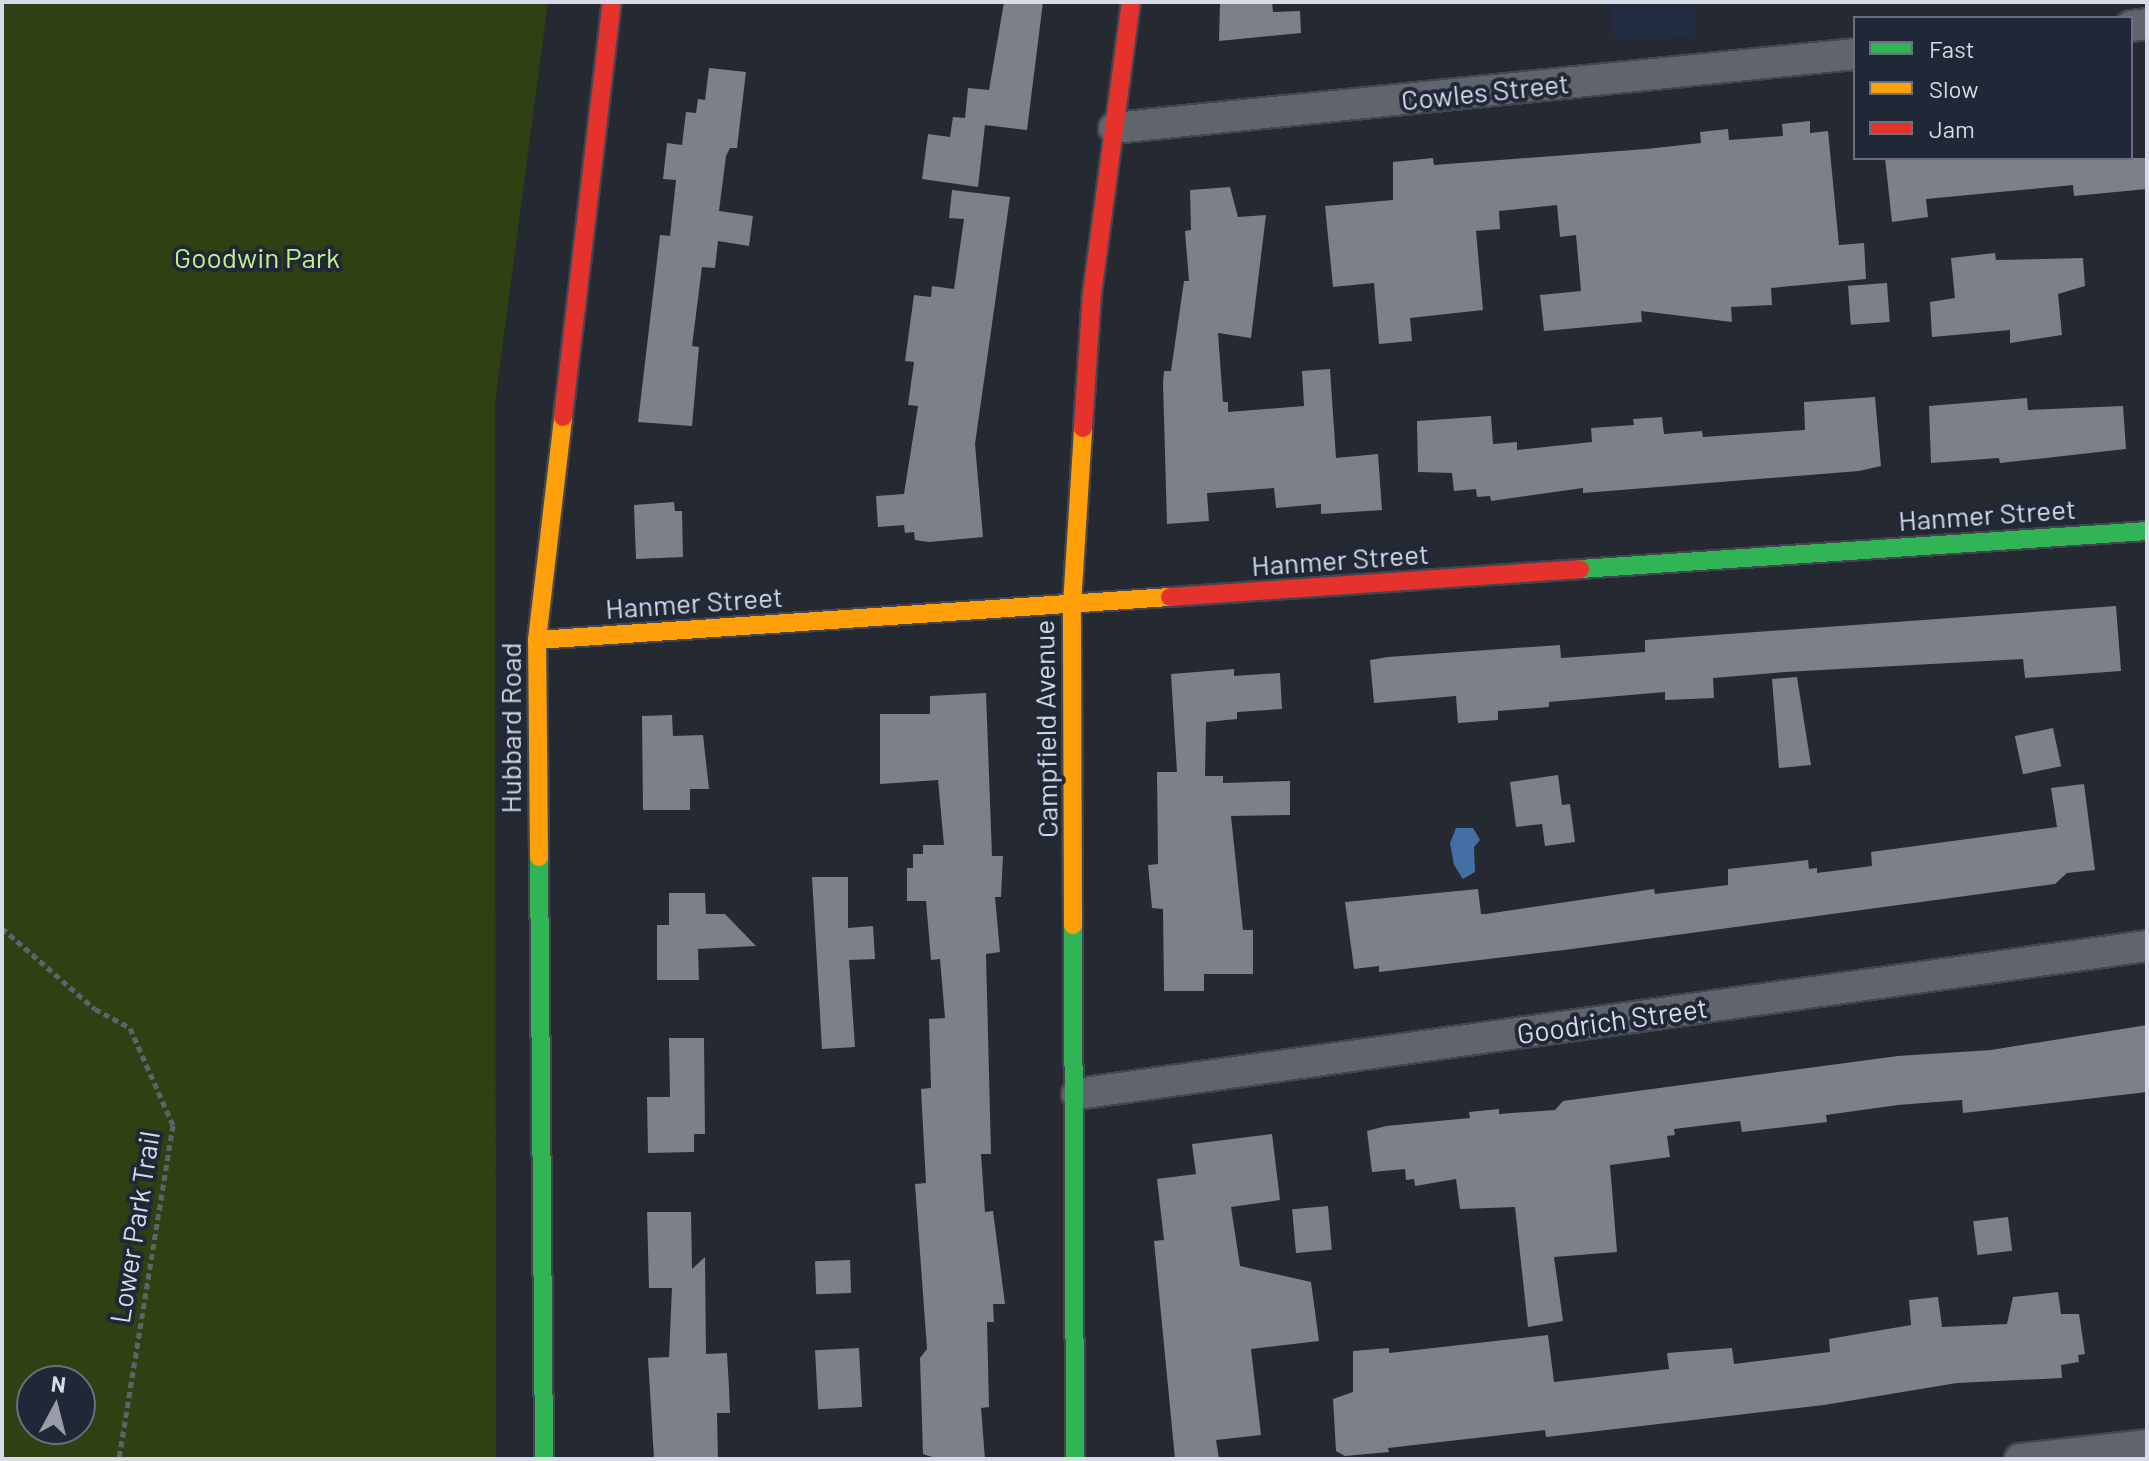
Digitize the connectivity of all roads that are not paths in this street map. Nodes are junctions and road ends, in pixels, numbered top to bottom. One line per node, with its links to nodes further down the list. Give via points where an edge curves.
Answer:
1 (612, 2): 7 (street, Hubbard Road)
2 (1131, 2): 4 (street, Campfield Avenue)
3 (1853, 54): 4 (street, Cowles Street)
4 (1114, 128): 6 (street, Campfield Avenue, via 1092,294)
5 (2147, 531): 6 (street, Hanmer Street)
6 (1072, 605): 7 (street, Hanmer Street); 9 (street, Campfield Avenue)
7 (537, 640): 11 (street, Hubbard Road)
8 (2147, 946): 9 (street, Goodrich Street)
9 (1077, 1094): 12 (street, Campfield Avenue)
10 (2147, 1445): 13 (street)
11 (544, 1459)
12 (1075, 1459)
13 (2020, 1459)

